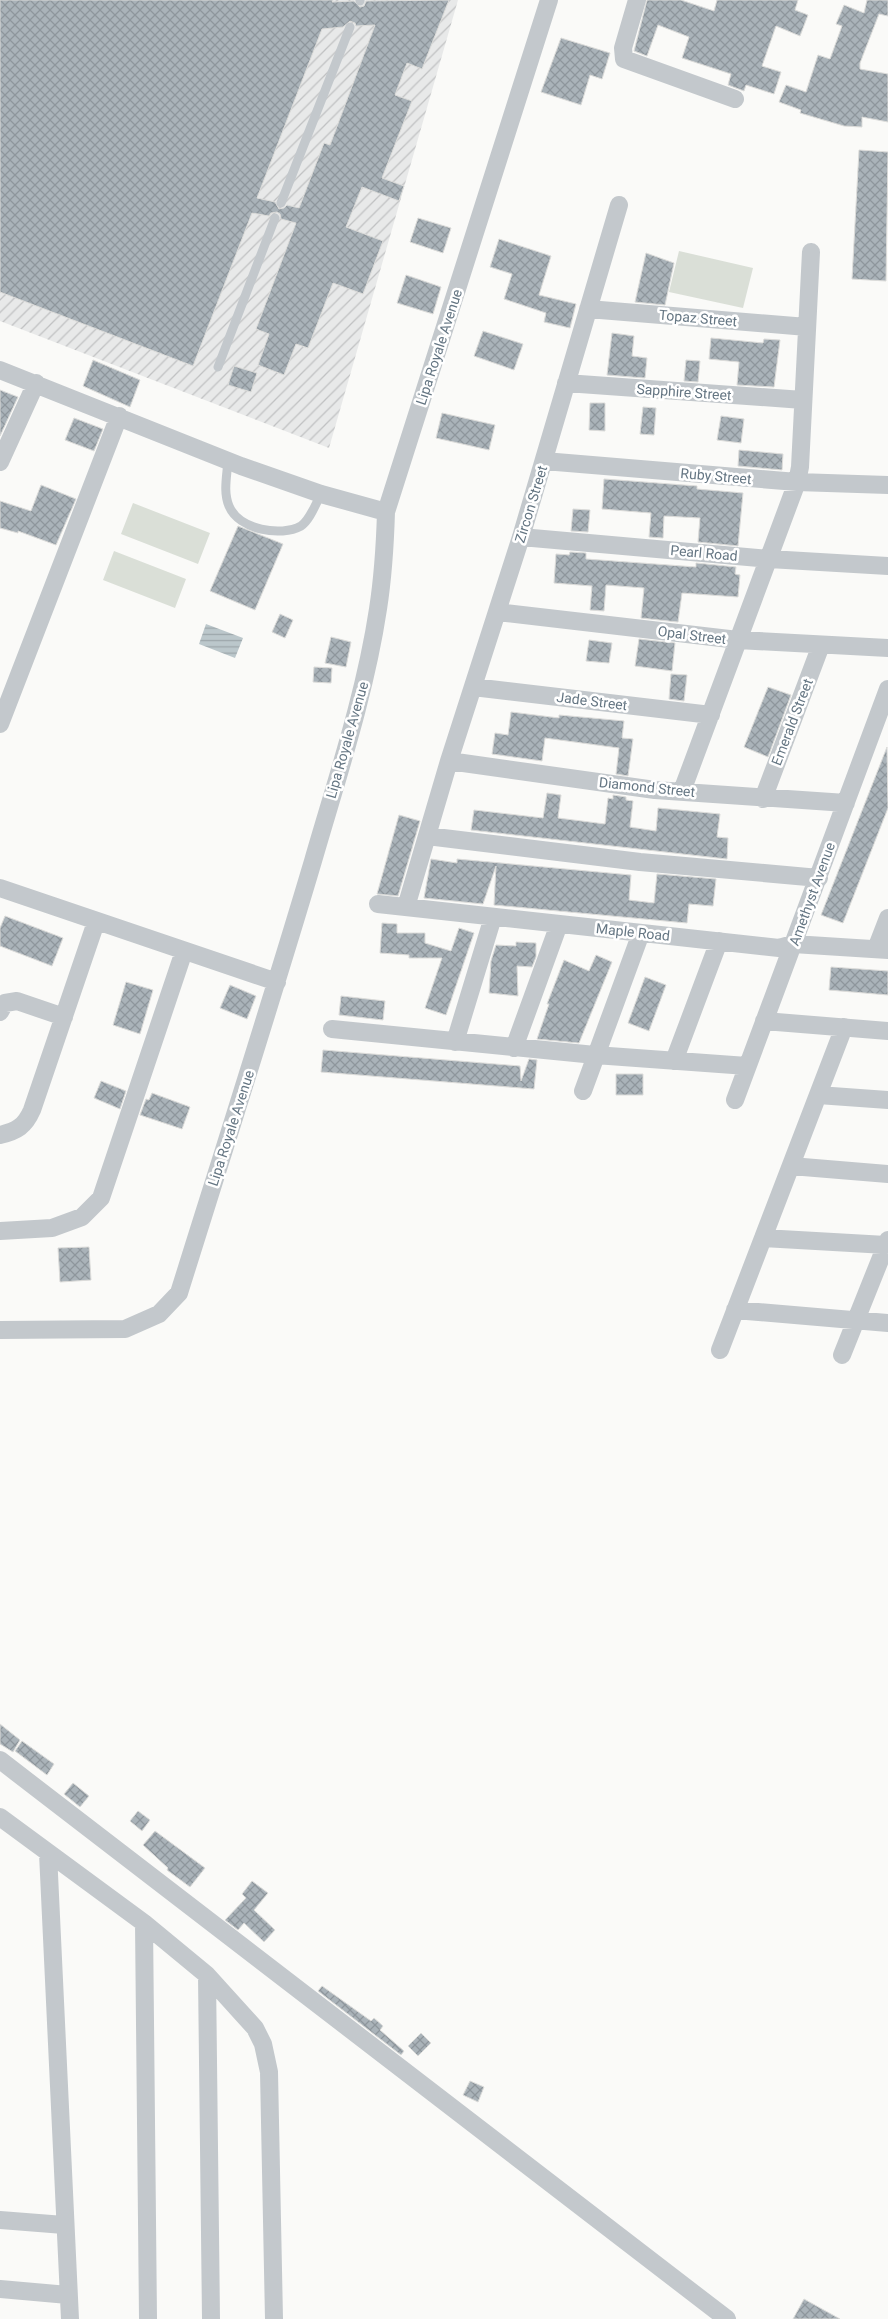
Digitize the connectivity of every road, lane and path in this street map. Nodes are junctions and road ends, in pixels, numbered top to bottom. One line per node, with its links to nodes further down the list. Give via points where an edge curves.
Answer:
1 (549, 0): 23 (street, Lipa Royale Avenue)
2 (637, 0): 4 (street, via 623,48 624,59)
3 (350, 27): 5 (lane)
4 (734, 99)
5 (281, 204)
6 (620, 205): 9 (street, Zircon Street)
7 (275, 218): 11 (lane)
8 (811, 252): 10 (street)
9 (588, 309): 10 (street, Topaz Street); 14 (street, Zircon Street)
10 (807, 327): 15 (street)
11 (218, 367)
12 (0, 370): 13 (street)
13 (36, 383): 16 (street); 19 (street)
14 (566, 383): 15 (street, Sapphire Street); 18 (street, Zircon Street)
15 (803, 400): 20 (street)
16 (119, 416): 17 (street); 34 (street)
17 (228, 460): 22 (street); 22 (lane, via 225,492 230,508 242,521 261,529 286,532 303,525)
18 (544, 461): 20 (street, Ruby Street); 24 (street, Zircon Street)
19 (0, 462)
20 (797, 482): 21 (street, Ruby Street); 25 (street)
21 (888, 485)
22 (321, 494): 23 (street)
23 (386, 512): 53 (street, Lipa Royale Avenue, via 384,566 367,670)
24 (521, 537): 25 (street, Pearl Road); 27 (street, Zircon Street)
25 (769, 559): 26 (street, Pearl Road); 28 (street)
26 (888, 566)
27 (497, 612): 28 (street, Opal Street); 31 (street, Zircon Street)
28 (738, 640): 29 (street, Opal Street); 33 (street)
29 (822, 646): 30 (street, Opal Street); 37 (street, Emerald Street)
30 (888, 648)
31 (473, 686): 33 (street, Jade Street); 35 (street, Zircon Street)
32 (888, 689): 38 (street, Amethyst Avenue)
33 (710, 715): 36 (street)
34 (0, 724)
35 (449, 761): 36 (street, Diamond Street); 39 (street, Zircon Street)
36 (682, 791): 37 (street, Diamond Street)
37 (763, 798): 38 (street, Diamond Street)
38 (846, 803): 40 (street, Amethyst Avenue)
39 (427, 836): 40 (street, via 640,862); 43 (street, Zircon Street)
40 (819, 878): 50 (street, Amethyst Avenue)
41 (0, 888): 46 (street)
42 (378, 904): 43 (street, Maple Road)
43 (406, 907): 44 (street, Maple Road)
44 (493, 917): 47 (street, Maple Road); 60 (street)
45 (888, 918): 51 (street)
46 (96, 922): 52 (street); 55 (street)
47 (559, 924): 48 (street, Maple Road); 61 (street)
48 (641, 933): 49 (street, Maple Road); 62 (street)
49 (719, 941): 50 (street, Maple Road, via 779,948); 63 (street)
50 (794, 944): 51 (street, Maple Road); 56 (street, Amethyst Avenue)
51 (882, 949)
52 (184, 951): 53 (street); 72 (street, via 101,1198 82,1217 52,1228)
53 (277, 982): 78 (street, Lipa Royale Avenue, via 179,1293 159,1314 126,1329)
54 (0, 1012): 55 (street, via 5,1003 17,1001)
55 (64, 1017): 69 (street, via 26,1123 16,1131)
56 (764, 1021): 57 (street); 64 (street, Amethyst Avenue)
57 (844, 1027): 59 (street); 66 (street)
58 (332, 1029): 60 (street)
59 (888, 1031)
60 (455, 1042): 61 (street)
61 (514, 1048): 62 (street)
62 (595, 1055): 63 (street); 65 (street)
63 (674, 1061): 64 (street)
64 (747, 1066): 67 (street, Amethyst Avenue)
65 (583, 1091)
66 (818, 1094): 68 (street); 70 (street)
67 (735, 1100)
68 (888, 1100)
69 (0, 1135)
70 (791, 1166): 71 (street); 73 (street)
71 (888, 1174)
72 (0, 1231)
73 (763, 1238): 74 (street); 75 (street)
74 (887, 1242): 76 (street)
75 (735, 1310): 76 (street); 79 (street)
76 (856, 1320): 77 (street); 80 (street)
77 (888, 1323)
78 (0, 1330)
79 (720, 1350)
80 (842, 1355)
81 (0, 1760): 94 (street)
82 (0, 1818): 83 (street)
83 (48, 1853): 84 (street); 87 (street)
84 (144, 1924): 85 (street); 91 (street)
85 (207, 1975): 92 (street); 93 (street, via 255,2028 263,2044 269,2072)
86 (0, 2220): 87 (street)
87 (64, 2225): 89 (street)
88 (0, 2289): 89 (street)
89 (68, 2295): 90 (street)
90 (70, 2319)
91 (148, 2319)
92 (211, 2319)
93 (274, 2319)
94 (727, 2319)

